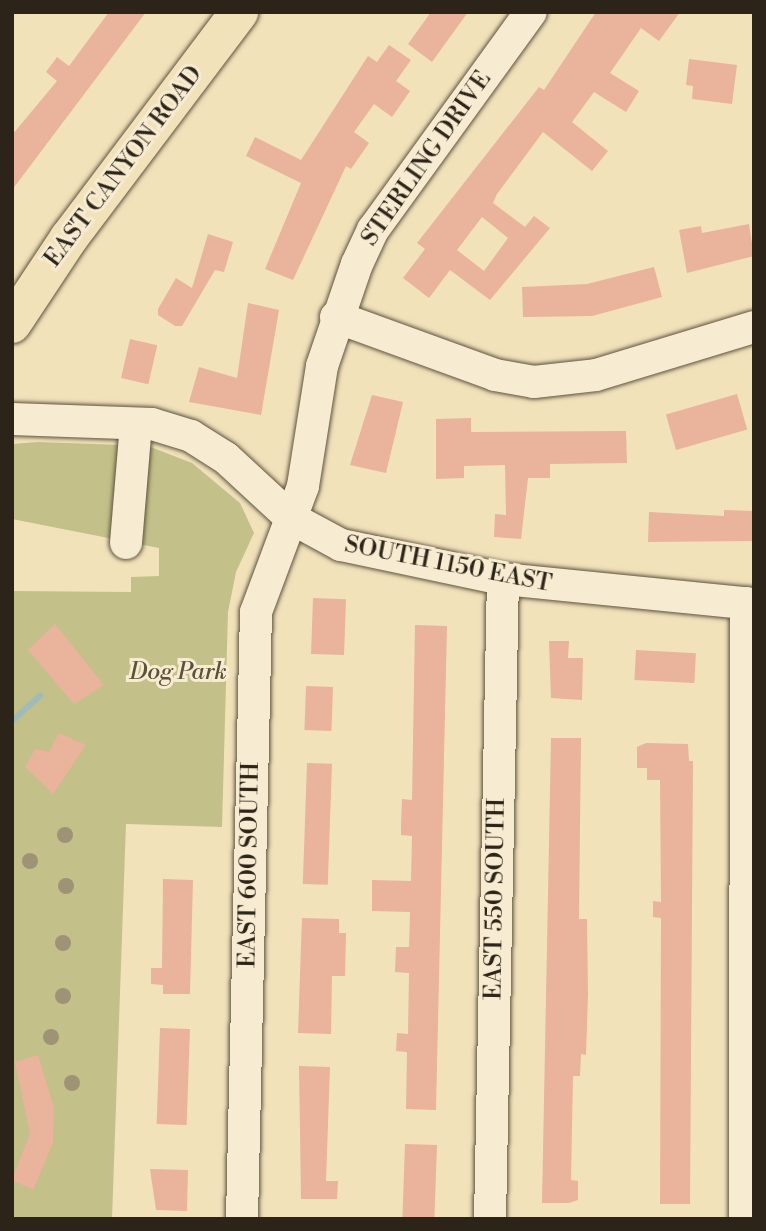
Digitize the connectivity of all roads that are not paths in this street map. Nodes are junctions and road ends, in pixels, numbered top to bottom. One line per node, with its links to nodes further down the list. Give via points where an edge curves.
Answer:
1 (239, 12): 4 (main road, EAST CANYON ROAD, via 69,238)
2 (531, 12): 3 (street, STERLING DRIVE, via 373,230)
3 (336, 317): 5 (street, via 495,375 534,382 596,374); 8 (street, STERLING DRIVE, via 322,366 303,486)
4 (12, 324)
5 (754, 327)
6 (12, 419): 7 (street, SOUTH 1150 EAST)
7 (136, 424): 8 (street, SOUTH 1150 EAST, via 173,429 210,445); 9 (street)
8 (291, 518): 10 (street, SOUTH 1150 EAST, via 341,545); 12 (street, EAST 600 SOUTH, via 256,612)
9 (126, 543)
10 (503, 579): 11 (street, SOUTH 1150 EAST); 13 (street, EAST 550 SOUTH)
11 (750, 603): 14 (street)
12 (242, 1219)
13 (490, 1219)
14 (745, 1219)

